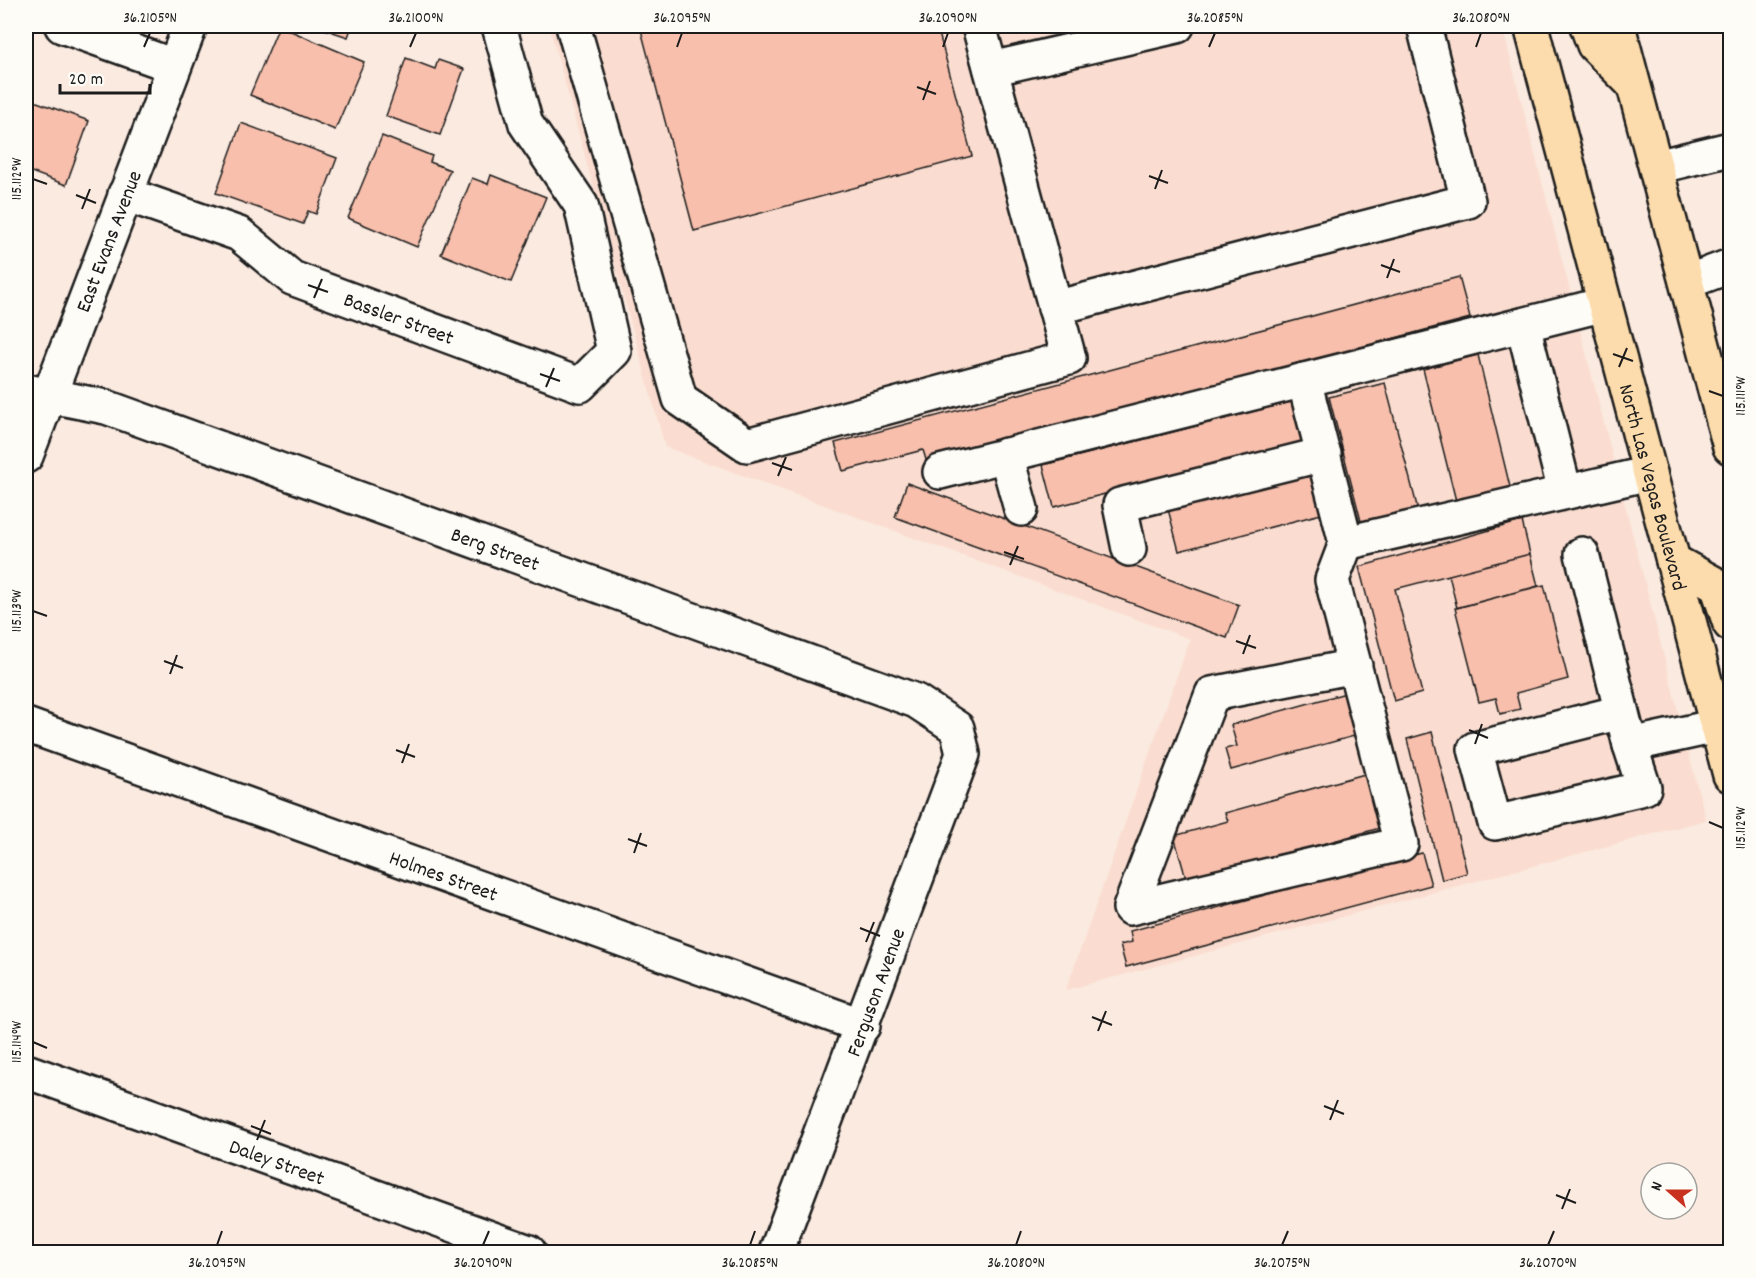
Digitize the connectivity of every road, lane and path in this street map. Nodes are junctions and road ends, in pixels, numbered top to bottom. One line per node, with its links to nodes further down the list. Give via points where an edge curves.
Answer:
1 (62, 26): 11 (street)
2 (190, 26): 11 (street, East Evans Avenue)
3 (499, 26): 16 (street, Bassler Street, via 526,124 581,205 614,351 580,386 292,278 239,234)
4 (573, 26): 20 (street, via 680,399 747,445 1069,358)
5 (979, 26): 12 (street)
6 (1177, 26): 12 (street)
7 (1424, 26): 20 (street, via 1468,201)
8 (1531, 26): 19 (main road, North Las Vegas Boulevard)
9 (1587, 26): 13 (main road, via 1594,45)
10 (1618, 26): 13 (main road)
11 (174, 66): 16 (street, East Evans Avenue)
12 (991, 69): 20 (street)
13 (1634, 85): 15 (main road)
14 (1731, 149): 15 (street)
15 (1656, 167): 18 (main road)
16 (126, 194): 23 (street, East Evans Avenue)
17 (1731, 267): 18 (street)
18 (1687, 282): 24 (main road)
19 (1605, 304): 21 (street); 29 (main road, North Las Vegas Boulevard)
20 (1055, 308)
21 (1523, 324): 22 (street); 30 (street)
22 (1304, 380): 25 (street); 26 (street)
23 (37, 393): 27 (street, East Evans Avenue); 41 (street, Berg Street, via 106,407 916,701)
24 (1731, 447)
25 (1324, 454): 32 (street); 33 (street, via 1120,505)
26 (1006, 455): 28 (street); 31 (street)
27 (26, 456)
28 (940, 472)
29 (1650, 473): 30 (street); 35 (main road, North Las Vegas Boulevard)
30 (1565, 492): 32 (street)
31 (1021, 509)
32 (1346, 543): 37 (street, via 1332,580)
33 (1130, 549)
34 (1582, 554): 38 (street)
35 (1673, 561): 36 (main road, via 1717,585); 40 (main road, North Las Vegas Boulevard)
36 (1731, 624)
37 (1355, 666): 37 (street, via 1401,844 1130,908 1212,694)
38 (1621, 712): 42 (street); 42 (street, via 1475,749 1495,823 1644,788)
39 (26, 725): 44 (street, Holmes Street)
40 (1724, 727): 42 (street); 43 (main road, North Las Vegas Boulevard)
41 (957, 729): 44 (street, Ferguson Avenue, via 963,754)
42 (1630, 745)
43 (1731, 775)
44 (863, 1026): 47 (street, Ferguson Avenue)
45 (26, 1071): 46 (street, Daley Street)
46 (529, 1252)
47 (776, 1252)

